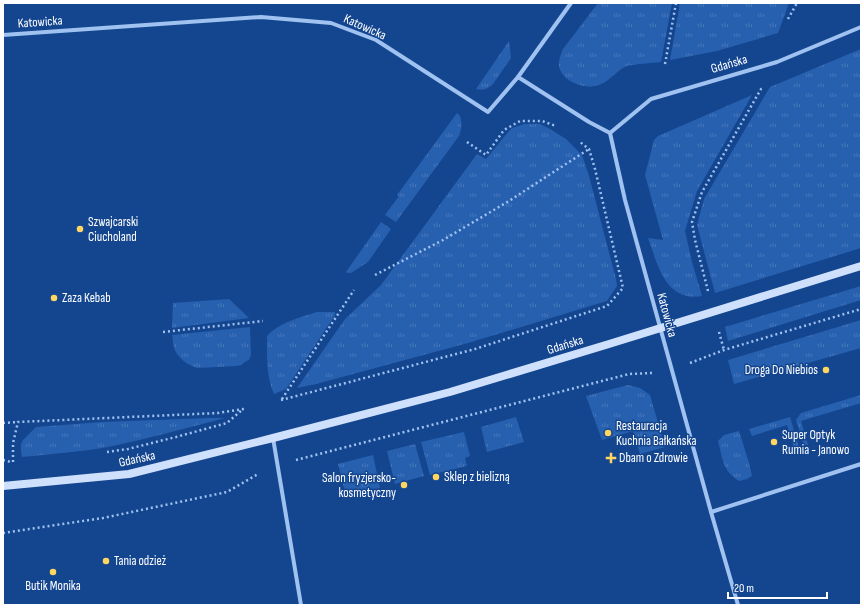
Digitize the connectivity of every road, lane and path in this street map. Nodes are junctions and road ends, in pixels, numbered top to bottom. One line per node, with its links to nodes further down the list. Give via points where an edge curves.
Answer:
1 (571, 3): 8 (street, Katowicka)
2 (676, 3): 7 (path)
3 (797, 3): 4 (path)
4 (788, 19)
5 (861, 27): 11 (street, Gdańska, via 777,62 651,99)
6 (3, 35): 8 (street, Katowicka, via 261,17 331,23 376,40 488,112)
7 (665, 64)
8 (518, 77): 11 (street)
9 (767, 86): 19 (path, via 761,89 702,192 692,222)
10 (560, 128): 13 (path, via 542,121 520,121 504,130 486,155)
11 (610, 133): 21 (street, Katowicka, via 625,200)
12 (578, 140): 14 (path)
13 (467, 142)
14 (589, 149): 16 (path, via 450,236); 17 (path, via 623,288 607,306 475,349 282,400)
15 (861, 266): 19 (main road, Gdańska)
16 (375, 275)
17 (354, 290)
18 (861, 309): 23 (path)
19 (714, 312): 21 (main road, Gdańska); 23 (path)
20 (263, 321): 22 (path)
21 (660, 328): 28 (main road, Gdańska, via 450,392); 37 (street, Katowicka)
22 (163, 332)
23 (724, 350): 24 (path)
24 (686, 364)
25 (652, 373): 31 (path, via 629,374)
26 (3, 422): 27 (path)
27 (18, 422): 29 (path, via 218,413 244,409 227,423 176,438); 32 (path, via 12,443)
28 (273, 438): 36 (main road, Gdańska, via 129,474); 39 (street)
29 (106, 452)
30 (3, 460): 32 (path)
31 (296, 460)
32 (13, 462): 33 (path)
33 (20, 462)
34 (861, 464): 37 (street)
35 (258, 474): 38 (path, via 227,492 103,518)
36 (3, 486)
37 (711, 512): 40 (street, Katowicka)
38 (3, 533)
39 (301, 605)
40 (738, 605)

